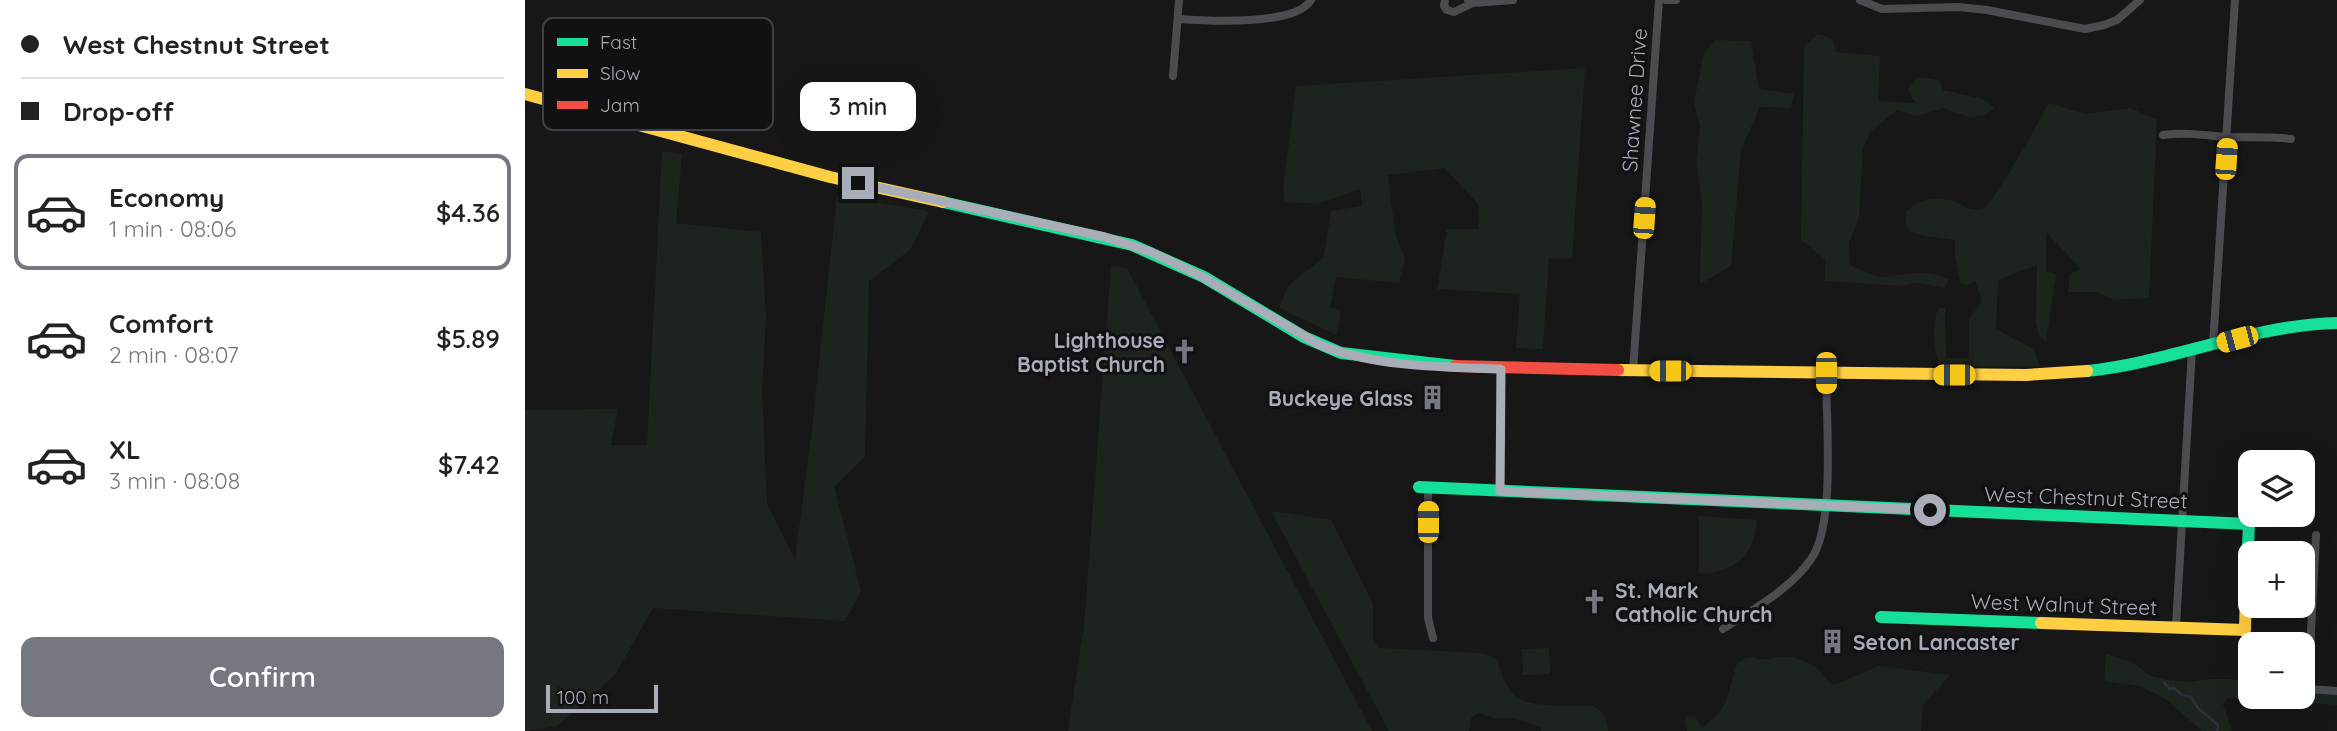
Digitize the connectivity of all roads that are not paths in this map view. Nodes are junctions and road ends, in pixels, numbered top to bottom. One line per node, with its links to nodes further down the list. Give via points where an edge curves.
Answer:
1 (1179, 0): 13 (street)
2 (1311, 0): 13 (street, via 1297,12 1262,19)
3 (1445, 0): 11 (street, via 1444,6 1454,12)
4 (1513, 0): 11 (street)
5 (1659, 0): 25 (street, Shawnee Drive)
6 (1666, 0): 7 (street)
7 (1676, 0)
8 (1860, 0): 12 (street, via 1882,9)
9 (2140, 0): 12 (street, via 2116,20 2085,29)
10 (2235, 0): 19 (street)
11 (1471, 1)
12 (1960, 4)
13 (1178, 19): 14 (street)
14 (1173, 76)
15 (525, 94): 16 (main road)
16 (543, 99)
17 (657, 130): 24 (main road, via 830,177 1111,239 1151,252 1330,349 1430,366)
18 (2163, 135): 19 (street, via 2186,132)
19 (2228, 137): 20 (street); 22 (street)
20 (2291, 139)
21 (2337, 323): 22 (main road, via 2295,324)
22 (2213, 345): 23 (main road)
23 (2192, 350): 26 (main road, via 2137,363 2058,373); 30 (street)
24 (1501, 369): 25 (main road); 28 (street)
25 (1633, 371): 26 (main road)
26 (1826, 373): 29 (street)
27 (1424, 488): 28 (main road, West Chestnut Street); 39 (street, via 1428,618)
28 (1500, 491): 29 (main road, West Chestnut Street)
29 (1826, 506): 30 (main road, West Chestnut Street); 38 (street, via 1821,536 1806,566 1779,591)
30 (2181, 520): 32 (main road, West Chestnut Street, via 2249,524); 37 (street)
31 (2316, 535): 33 (street)
32 (2249, 541)
33 (2315, 554)
34 (1881, 617): 37 (main road, West Walnut Street)
35 (2246, 618): 37 (main road, West Walnut Street, via 2245,630)
36 (2312, 618): 40 (street, via 2308,689)
37 (2176, 626)
38 (1723, 629)
39 (1433, 638)
40 (2337, 691)

